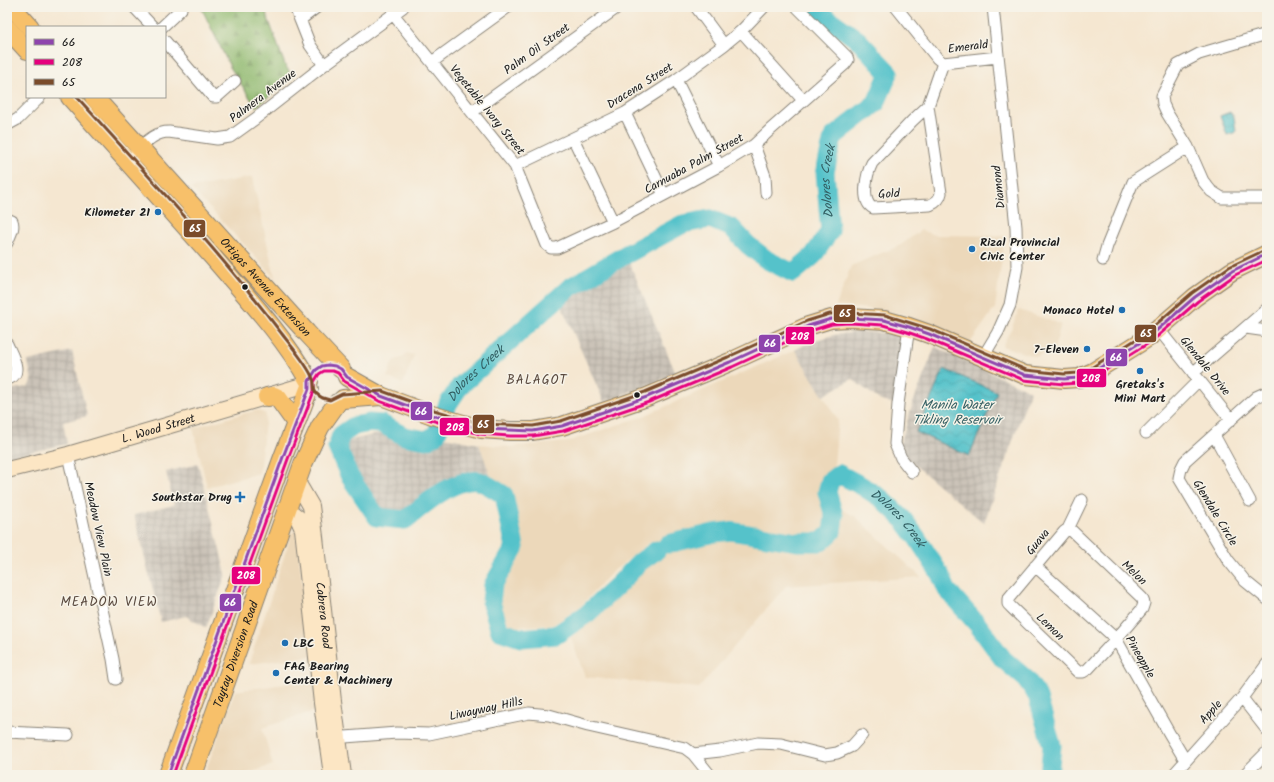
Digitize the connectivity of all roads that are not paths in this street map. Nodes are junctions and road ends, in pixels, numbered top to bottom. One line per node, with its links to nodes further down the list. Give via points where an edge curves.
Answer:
1 (12, 7): 16 (main road)
2 (134, 7): 17 (street)
3 (295, 7): 15 (street)
4 (317, 7): 15 (street)
5 (403, 7): 14 (street, Palmera Avenue)
6 (508, 7): 26 (street)
7 (618, 7): 36 (street, Palm Oil Street)
8 (696, 7): 23 (street)
9 (764, 7): 20 (street, Dracena Street)
10 (797, 7): 34 (street, Carnuaba Palm Street, via 848,60)
11 (896, 7): 27 (street, Emerald)
12 (993, 7): 25 (street, Diamond)
13 (181, 9): 18 (street)
14 (393, 14): 26 (street, Vegetable Ivory Street); 28 (street, Palmera Avenue)
15 (300, 20): 28 (street, via 310,45)
16 (29, 26)
17 (152, 26)
18 (163, 26)
19 (7, 28): 24 (main road)
20 (742, 31): 23 (street, Dracena Street); 34 (street)
21 (1267, 34): 41 (street, via 1199,54 1178,65 1162,96 1167,113)
22 (166, 42): 30 (street, via 214,97 218,97)
23 (724, 46): 29 (street, Dracena Street)
24 (26, 49)
25 (998, 56): 27 (street, Emerald); 61 (street, Diamond, via 1016,227 1017,267 1010,305 998,332)
26 (432, 62): 36 (street, Vegetable Ivory Street)
27 (943, 63): 35 (street, Gold)
28 (324, 66): 42 (street, Palmera Avenue, via 230,137 217,139 162,132)
29 (676, 80): 37 (street, Dracena Street); 45 (street)
30 (235, 81)
31 (39, 98): 38 (street, via 18,119)
32 (71, 98): 43 (main road, Ortigas Avenue Extension)
33 (95, 98): 42 (main road, Ortigas Avenue Extension)
34 (804, 100): 40 (street, Carnuaba Palm Street)
35 (928, 106): 35 (street, Gold, via 940,198 930,205 874,208 869,206 866,179 872,163)
36 (472, 112): 44 (street, Vegetable Ivory Street)
37 (625, 113): 39 (street, Dracena Street); 47 (street)
38 (7, 125)
39 (573, 138): 44 (street, Dracena Street); 50 (street)
40 (754, 146): 45 (street, Carnuaba Palm Street); 46 (street, via 765,176)
41 (1188, 147): 48 (street, via 1203,181 1211,191 1222,198); 54 (street, via 1133,182)
42 (140, 148): 43 (street, Palmera Avenue); 62 (main road, Ortigas Avenue Extension)
43 (127, 160): 65 (main road, Ortigas Avenue Extension, via 252,303 288,348)
44 (515, 166): 52 (street, Vegetable Ivory Street, via 547,245)
45 (719, 166): 47 (street, Carnuaba Palm Street)
46 (766, 193)
47 (664, 195): 50 (street, Carnuaba Palm Street)
48 (1267, 198)
49 (9, 220): 51 (street, via 13,228)
50 (613, 222): 52 (street, Carnuaba Palm Street)
51 (7, 243)
52 (558, 248)
53 (1267, 254): 57 (main road, via 1232,271 1210,286)
54 (1103, 260)
55 (1267, 310): 58 (street)
56 (909, 327): 61 (main road); 67 (main road, via 884,320 831,319 808,326 647,397 562,426 533,431 481,429 432,415); 77 (street, via 898,404 896,444 901,458)
57 (1160, 328): 61 (main road, via 1110,362 1079,378 1025,375); 63 (street, Glendale Drive)
58 (1246, 328): 59 (street); 63 (street)
59 (1267, 331)
60 (7, 344): 64 (street, via 16,366 14,376)
61 (982, 358)
62 (344, 373): 65 (main road, via 335,366 322,366 312,374); 67 (main road); 69 (main road, via 349,383)
63 (1196, 376): 70 (street, Glendale Drive); 73 (street)
64 (8, 379)
65 (309, 385): 68 (main road, L. Wood Street); 69 (main road, via 312,396 317,401 330,405); 71 (main road, Taytay Diversion Road)
66 (1267, 392): 70 (street, Glendale Circle, via 1256,396)
67 (381, 396): 69 (main road)
68 (267, 397): 71 (main road, via 278,398); 75 (main road, L. Wood Street)
69 (340, 401): 72 (main road, Taytay Diversion Road)
70 (1231, 420): 74 (street, Glendale Circle)
71 (297, 421): 72 (main road, via 305,414 311,414 318,420); 99 (main road, Taytay Diversion Road)
72 (320, 427): 78 (main road, Taytay Diversion Road)
73 (1146, 433)
74 (1214, 435): 80 (street); 85 (street, Glendale Circle, via 1185,461 1179,478 1228,560 1245,581)
75 (68, 455): 76 (main road, L. Wood Street); 89 (street, Meadow View Plain)
76 (7, 470)
77 (912, 472)
78 (297, 482): 81 (main road, Taytay Diversion Road); 95 (main road, Cabrera Road, via 310,506 316,537 333,701)
79 (1082, 500): 82 (street, Guava)
80 (1250, 501)
81 (288, 510): 95 (main road, Cabrera Road, via 298,518 302,529); 100 (main road, Taytay Diversion Road)
82 (1068, 529): 83 (street, Guava); 86 (street, Melon, via 1142,598 1142,609)
83 (1035, 566): 84 (street, Guava); 86 (street, Pineapple)
84 (1008, 598): 88 (street, Lemon, via 1008,604)
85 (1267, 599)
86 (1116, 639): 88 (street, Melon, via 1088,669); 98 (street, Pineapple)
87 (1267, 664): 90 (street, Apple)
88 (1078, 672)
89 (116, 679)
90 (1242, 698): 91 (street); 98 (street, Apple)
91 (1267, 730)
92 (7, 732): 93 (street)
93 (68, 735)
94 (862, 735): 97 (street, via 852,746 825,755 781,744 758,743 720,752)
95 (333, 738): 97 (street, Liwayway Hills, via 397,733 429,734 529,712 676,745); 101 (main road, Cabrera Road); 102 (main road, Cabrera Road)
96 (1267, 752): 105 (street)
97 (694, 754): 103 (street, Liwayway Hills)
98 (1186, 760): 104 (street, Apple)
99 (168, 775)
100 (193, 775)
101 (332, 775)
102 (343, 775)
103 (710, 775)
104 (1173, 775)
105 (1244, 775)

